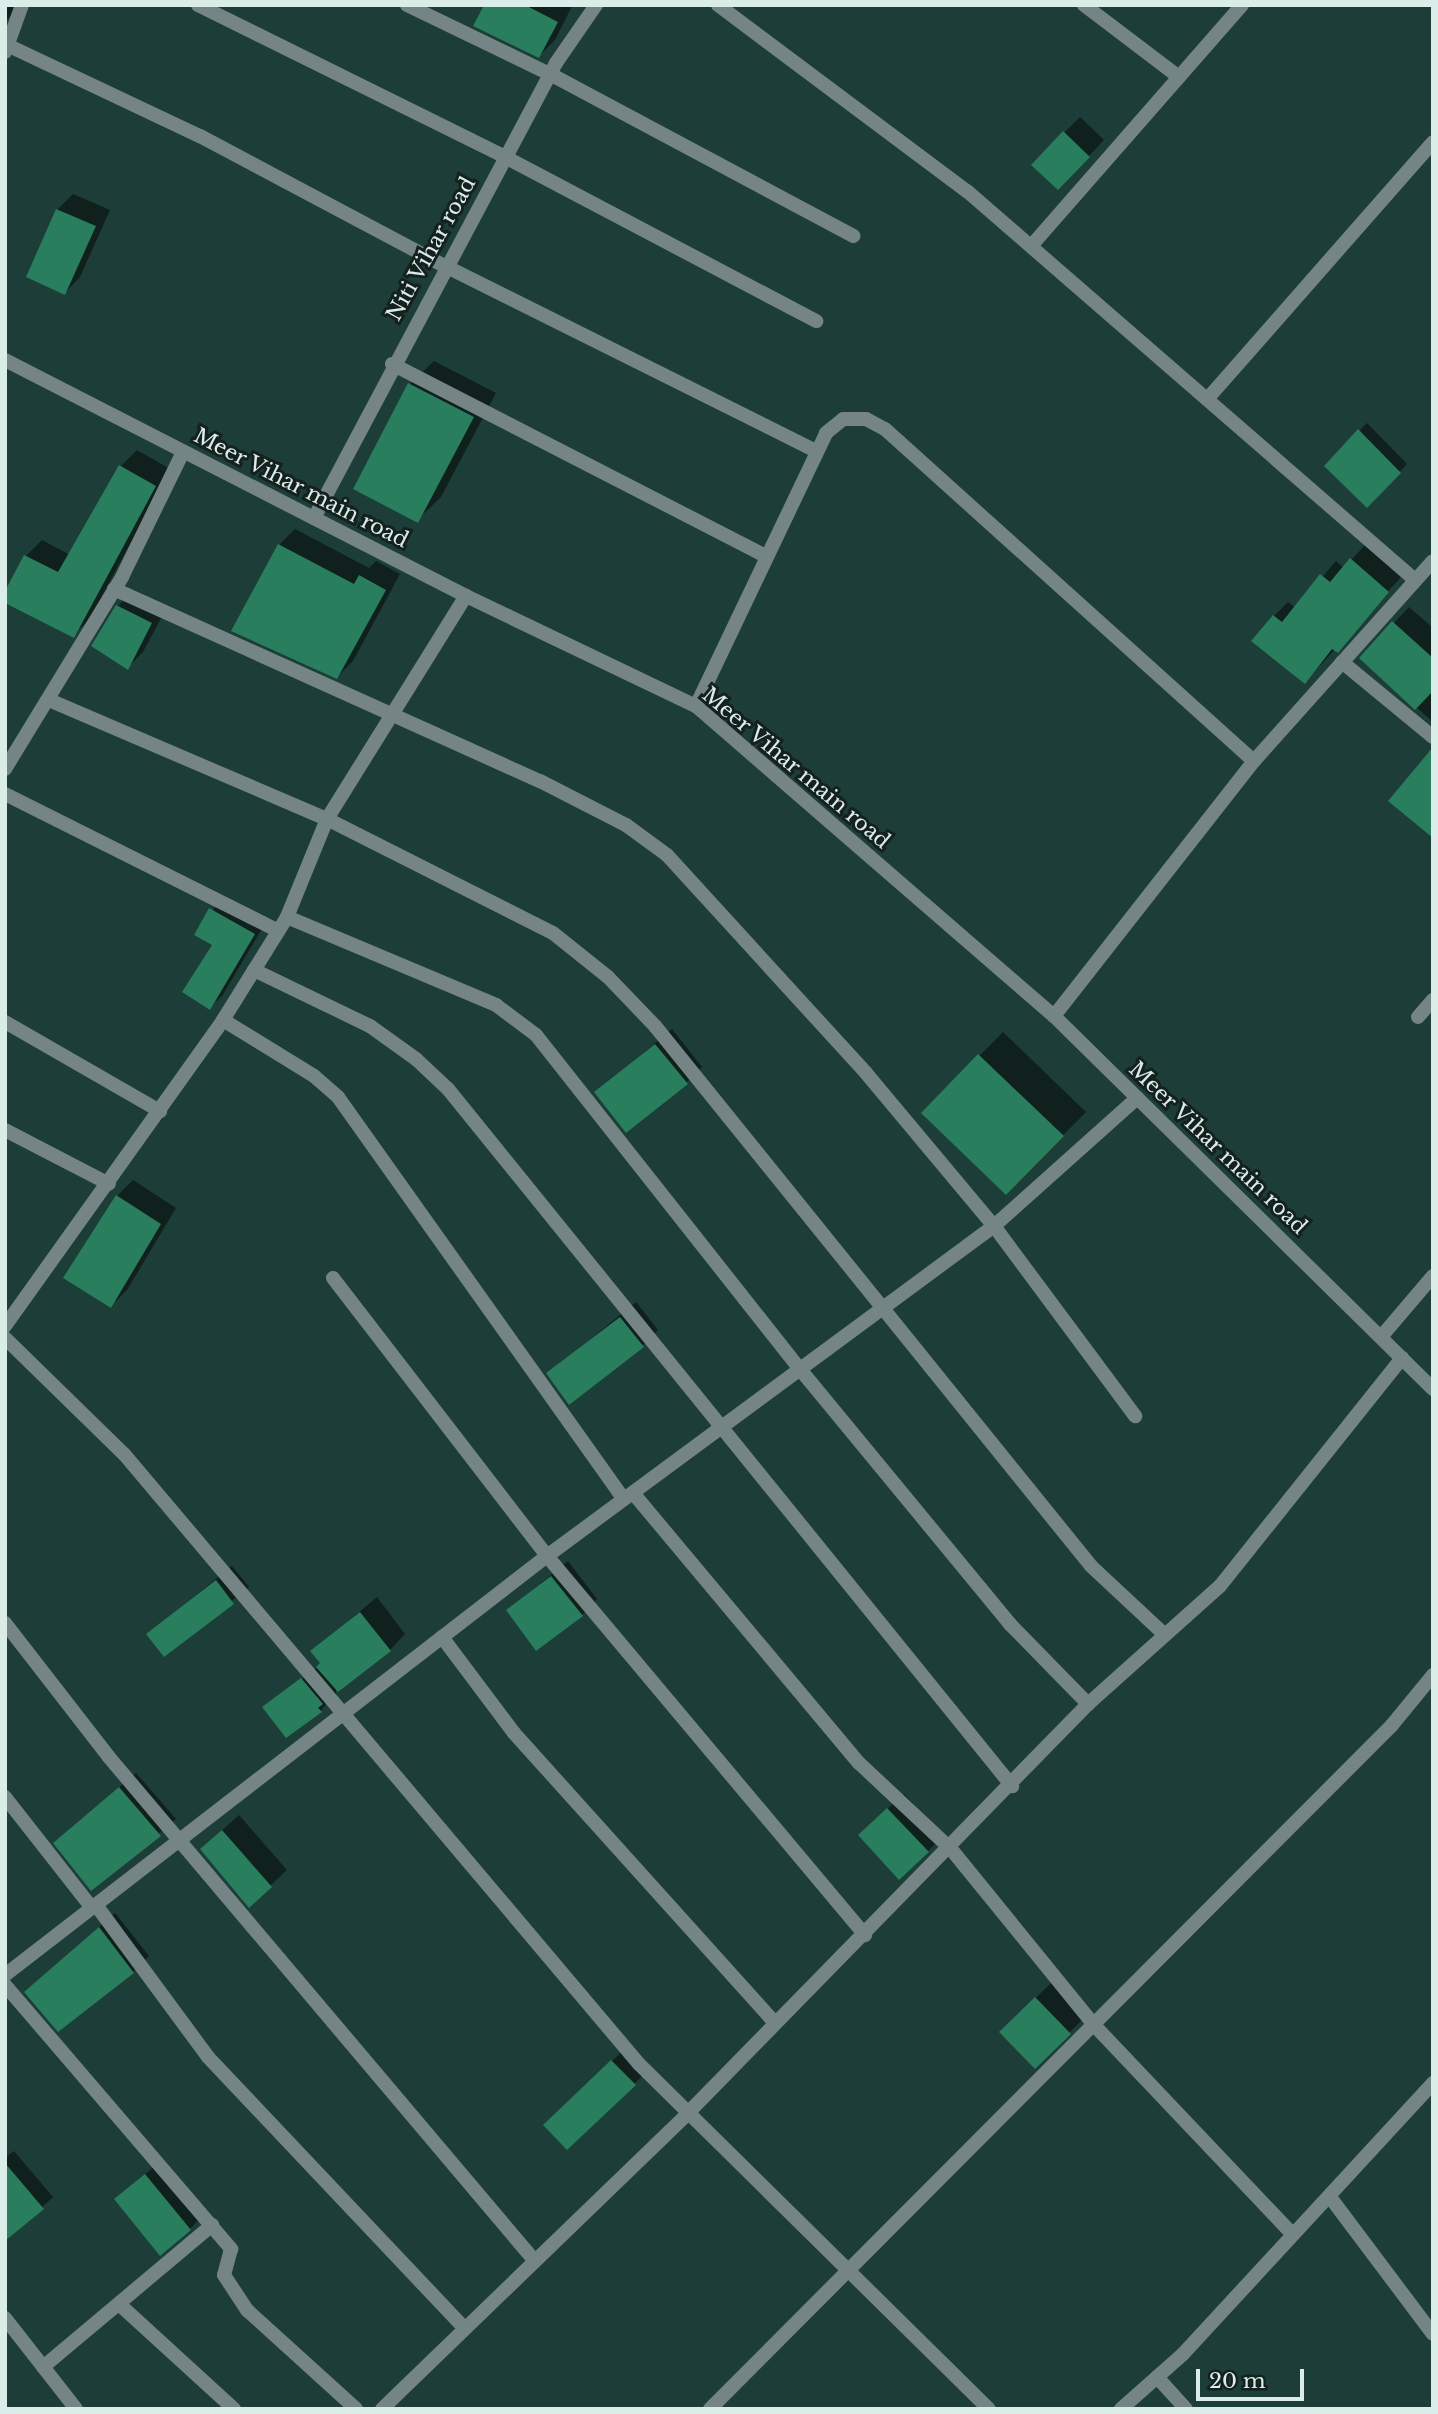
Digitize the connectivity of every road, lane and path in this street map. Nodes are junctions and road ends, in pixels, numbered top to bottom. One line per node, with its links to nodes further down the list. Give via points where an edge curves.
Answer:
1 (22, 5): 8 (street)
2 (198, 5): 12 (street)
3 (407, 5): 9 (street)
4 (596, 5): 9 (street, Niti Vihar road)
5 (718, 5): 14 (street)
6 (1084, 5): 10 (street)
7 (1242, 5): 10 (street)
8 (6, 47): 15 (street, via 200,136)
9 (550, 74): 12 (street, Niti Vihar road); 13 (street)
10 (1180, 77): 14 (street)
11 (1433, 142): 19 (street)
12 (505, 157): 15 (street, Niti Vihar road); 16 (street)
13 (853, 236)
14 (1032, 245): 19 (street)
15 (445, 266): 18 (street, Niti Vihar road); 20 (street)
16 (816, 321)
17 (5, 360): 21 (street, Meer Vihar main road)
18 (392, 364): 22 (street, Niti Vihar road); 23 (street)
19 (1209, 397): 25 (street)
20 (816, 451): 23 (street); 33 (street, via 826,433 843,419 866,419 885,429)
21 (183, 452): 22 (street, Meer Vihar main road); 26 (street)
22 (314, 518): 27 (street, Meer Vihar main road)
23 (765, 555): 30 (street)
24 (1433, 561): 25 (street)
25 (1415, 580): 28 (street)
26 (114, 589): 29 (street); 31 (street)
27 (466, 596): 30 (street, Meer Vihar main road); 31 (street)
28 (1342, 662): 32 (street); 33 (street)
29 (49, 699): 34 (street); 36 (street)
30 (696, 706): 41 (street, Meer Vihar main road)
31 (393, 717): 36 (street); 49 (street, via 540,781 626,825 667,855 866,1073)
32 (1433, 737)
33 (1254, 761): 41 (street)
34 (5, 769)
35 (5, 794): 38 (street)
36 (327, 819): 37 (street); 52 (street, via 553,933 608,977 655,1026)
37 (287, 917): 38 (street); 57 (street, via 496,1005 536,1035)
38 (278, 931): 39 (street)
39 (254, 970): 43 (street); 60 (street, via 370,1026 448,1089)
40 (1433, 1000): 42 (street)
41 (1054, 1016): 45 (street, Meer Vihar main road)
42 (1418, 1017)
43 (223, 1020): 46 (street); 61 (street, via 314,1076 338,1097)
44 (5, 1022): 46 (street)
45 (1137, 1098): 49 (street); 54 (street, Meer Vihar main road)
46 (160, 1111): 48 (street)
47 (5, 1130): 48 (street)
48 (109, 1184): 53 (street)
49 (994, 1226): 52 (street); 59 (street)
50 (1433, 1276): 54 (street)
51 (333, 1278): 62 (street)
52 (882, 1308): 57 (street); 64 (street, via 1091,1566)
53 (5, 1326)
54 (1381, 1337): 56 (street, Meer Vihar main road)
55 (5, 1338): 68 (street, via 124,1454)
56 (1402, 1358): 58 (street, Meer Vihar main road); 64 (street, via 1220,1586)
57 (799, 1368): 60 (street); 67 (street, via 1010,1624)
58 (1433, 1389)
59 (1135, 1416)
60 (723, 1425): 61 (street); 69 (street)
61 (628, 1496): 62 (street); 72 (street, via 859,1763)
62 (547, 1556): 65 (street); 74 (street)
63 (5, 1623): 71 (street)
64 (1165, 1635): 67 (street)
65 (442, 1637): 68 (street); 77 (street, via 514,1733)
66 (1433, 1675): 78 (street, via 1392,1725)
67 (1088, 1704): 69 (street)
68 (341, 1713): 71 (street); 80 (street, via 639,2064)
69 (1012, 1786): 72 (street)
70 (5, 1797): 73 (street)
71 (180, 1840): 73 (street); 84 (street)
72 (951, 1849): 74 (street); 78 (street)
73 (94, 1906): 75 (street); 88 (street, via 208,2057)
74 (865, 1935): 77 (street)
75 (5, 1975)
76 (5, 1985): 82 (street)
77 (775, 2023): 80 (street)
78 (1094, 2025): 83 (street); 85 (street)
79 (1433, 2083): 81 (street)
80 (688, 2113): 84 (street); 85 (street)
81 (1330, 2197): 83 (street); 89 (street)
82 (212, 2225): 86 (street); 94 (street, via 231,2249 224,2275 232,2292)
83 (1293, 2235): 91 (street)
84 (533, 2259): 88 (street)
85 (848, 2269): 96 (street); 97 (street)
86 (120, 2304): 90 (street); 93 (street)
87 (5, 2318): 90 (street)
88 (464, 2328): 95 (street)
89 (1433, 2334)
90 (43, 2367): 92 (street)
91 (1157, 2377): 98 (street); 99 (street)
92 (76, 2409)
93 (233, 2409)
94 (356, 2409)
95 (382, 2409)
96 (710, 2409)
97 (989, 2409)
98 (1121, 2409)
99 (1186, 2409)

